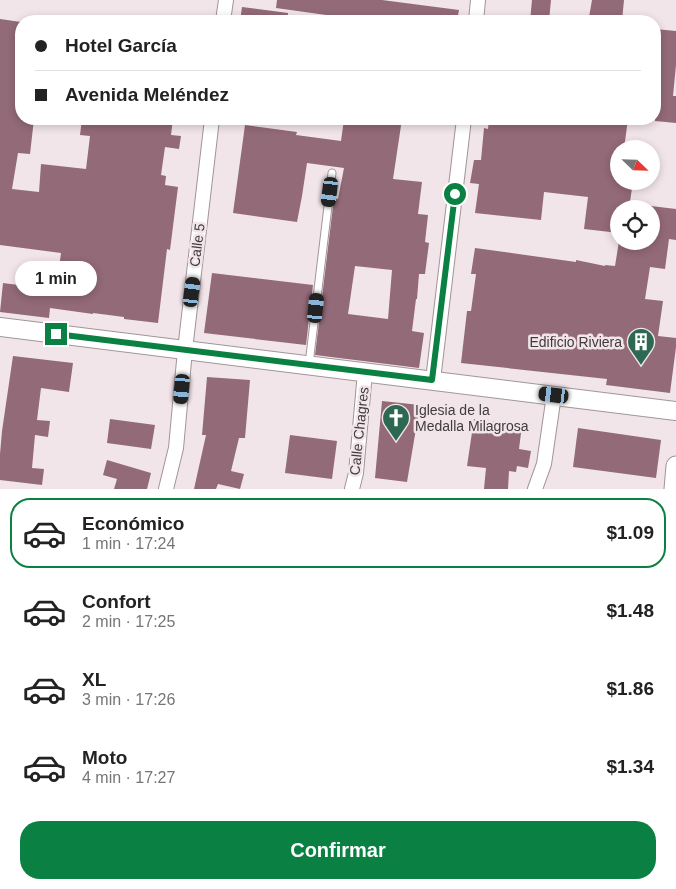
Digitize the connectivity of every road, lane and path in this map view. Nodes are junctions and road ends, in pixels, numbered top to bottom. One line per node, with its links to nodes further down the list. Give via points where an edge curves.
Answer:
1 (226, 0): 3 (street)
2 (478, 0): 4 (street)
3 (225, 15)
4 (477, 15)
5 (211, 125): 9 (street, Calle 5)
6 (463, 125): 12 (street)
7 (332, 173): 10 (lane)
8 (0, 326): 9 (street)
9 (185, 350): 10 (street); 16 (street, Calle 5, via 176,448)
10 (309, 365): 11 (street)
11 (365, 372): 12 (street); 17 (street, Calle Chagres)
12 (432, 380): 13 (street)
13 (554, 395): 14 (street); 18 (street, via 544,464)
14 (676, 410)
15 (676, 466): 19 (main road)
16 (166, 489)
17 (352, 489)
18 (535, 489)
19 (674, 489)

